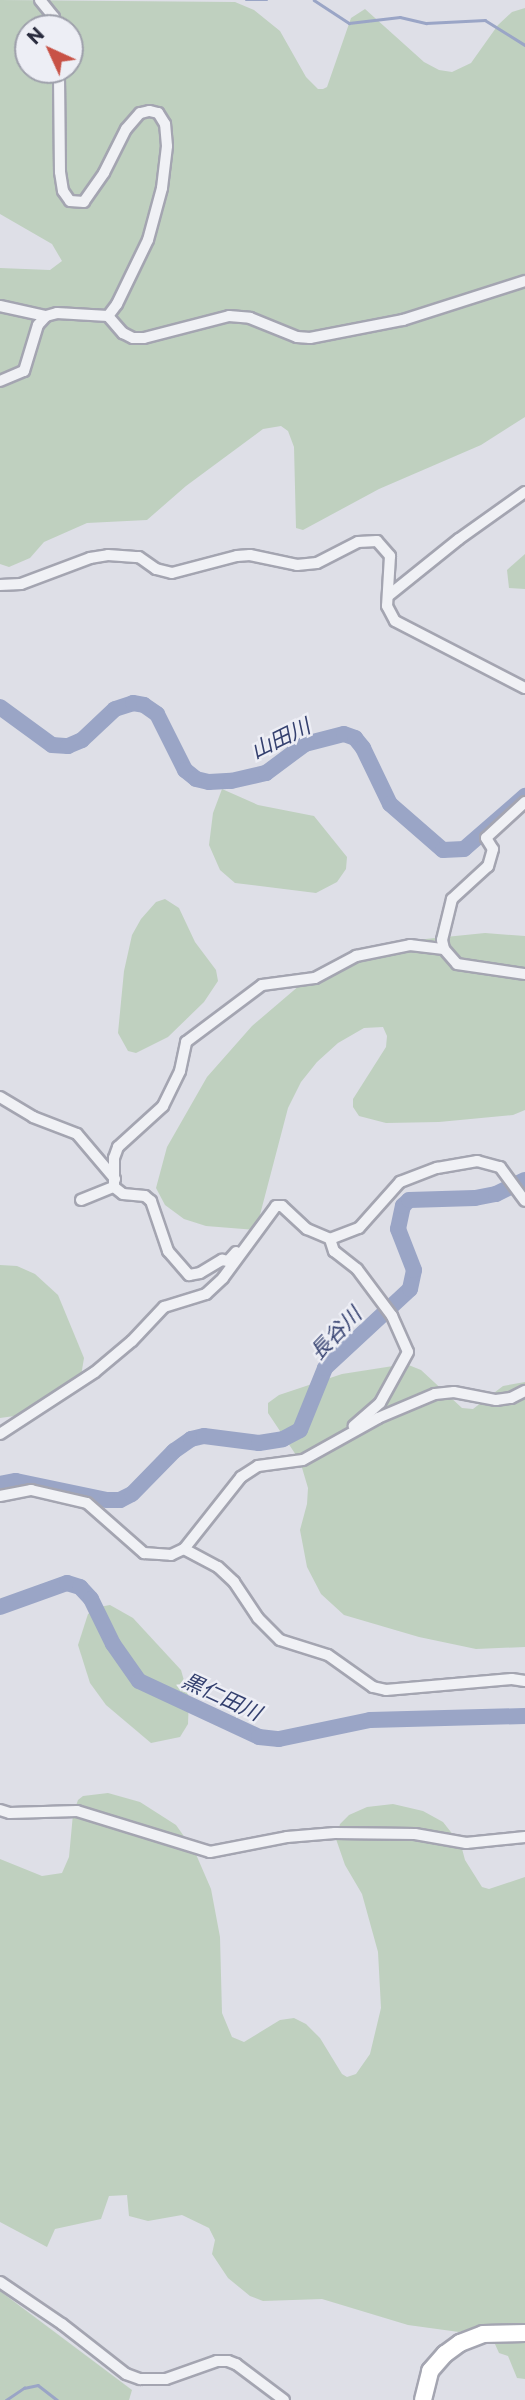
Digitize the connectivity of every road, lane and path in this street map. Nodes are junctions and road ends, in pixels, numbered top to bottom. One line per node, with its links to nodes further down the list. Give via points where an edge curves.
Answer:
1 (40, 0): 2 (street)
2 (52, 14)
3 (59, 84): 7 (street, via 60,172 70,201 83,202 92,192 126,129 140,113 158,113 165,124 162,188 148,240)
4 (525, 281): 7 (street, via 403,320 310,338 250,318 229,316 133,338)
5 (0, 306): 6 (street)
6 (46, 316): 7 (street); 8 (street, via 38,325 24,371)
7 (108, 316)
8 (0, 381)
9 (525, 492): 11 (street)
10 (0, 585): 11 (street, via 20,584 108,555 139,557 172,573 250,555 296,565 317,563 368,540 384,546 390,556)
11 (388, 596): 12 (street, via 389,614 402,628)
12 (525, 688)
13 (525, 802): 14 (street, via 486,838 493,849 484,872 452,899 443,929)
14 (444, 949): 15 (street, via 457,964); 17 (street, via 410,946 356,956 315,978 262,985 186,1042 180,1071 163,1106 118,1147)
15 (525, 974)
16 (0, 1097): 17 (street, via 33,1117 78,1134)
17 (115, 1183): 18 (street); 22 (street, via 123,1194 151,1201 168,1251 189,1275)
18 (81, 1200)
19 (525, 1201): 21 (street, via 500,1167 484,1162 437,1168 400,1182 359,1228)
20 (268, 1215): 21 (street, via 282,1206 307,1229); 22 (street); 23 (street, via 223,1278)
21 (330, 1239): 26 (street, via 334,1251 357,1269 389,1312 408,1349 380,1403)
22 (228, 1261): 23 (street)
23 (205, 1294): 25 (street, via 164,1307 95,1372)
24 (525, 1391): 26 (street, via 496,1401 454,1392 435,1394)
25 (0, 1434)
26 (347, 1436): 28 (street, via 303,1460 249,1470)
27 (0, 1496): 28 (street, via 31,1490 87,1503 144,1553 171,1555)
28 (184, 1549): 29 (street, via 218,1567 279,1640 328,1655 373,1687 386,1690)
29 (525, 1681)
30 (0, 1810): 31 (street, via 77,1811 210,1852 335,1833 415,1834 467,1843)
31 (525, 1837)
32 (0, 2282): 34 (street, via 126,2374 166,2379 228,2361)
33 (525, 2333): 35 (main road, via 483,2334 460,2343 430,2371)
34 (284, 2400)
35 (422, 2400)

